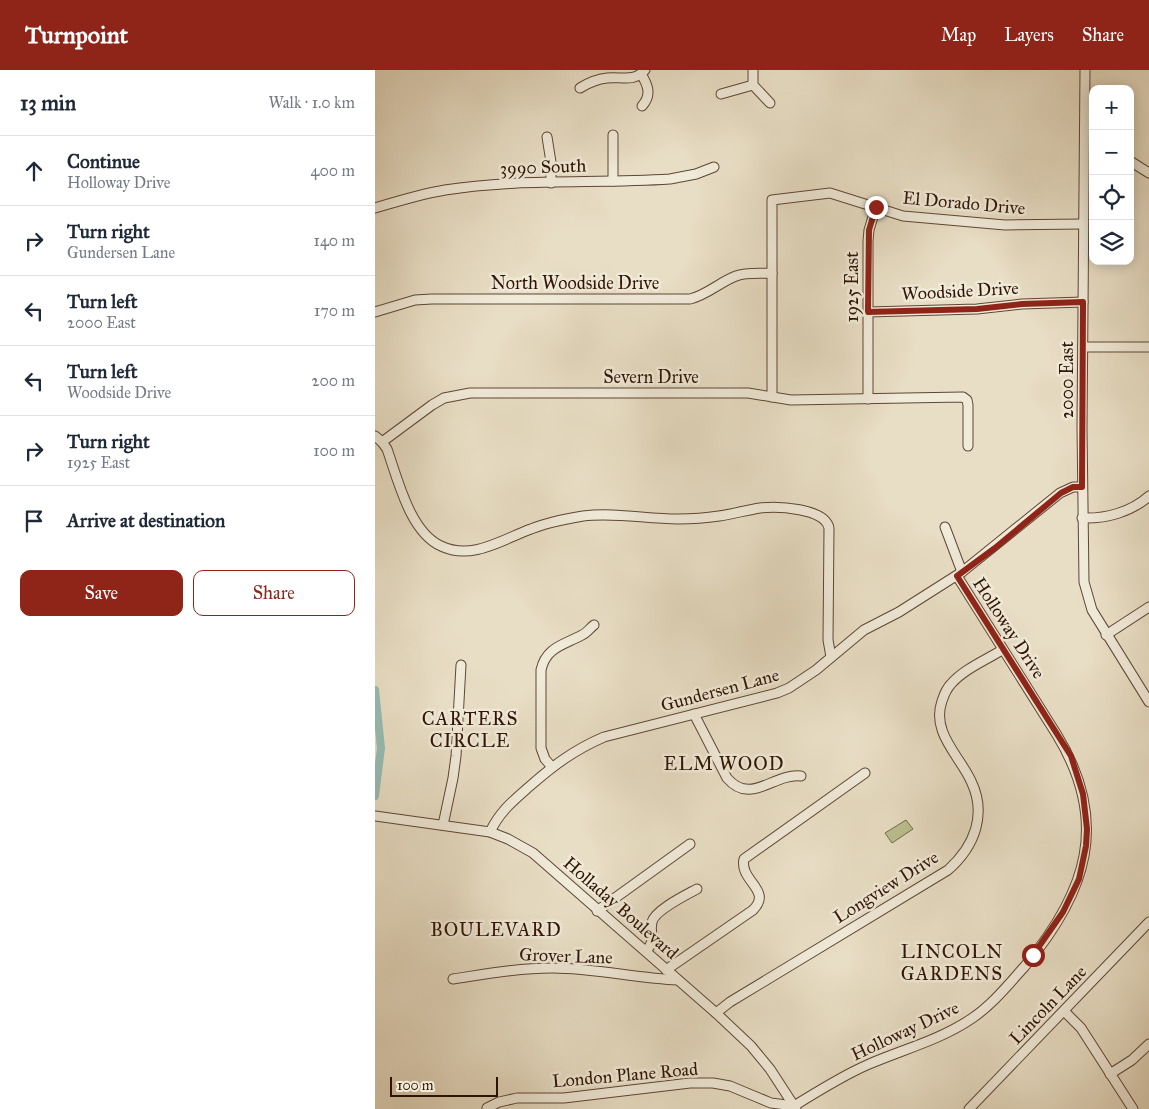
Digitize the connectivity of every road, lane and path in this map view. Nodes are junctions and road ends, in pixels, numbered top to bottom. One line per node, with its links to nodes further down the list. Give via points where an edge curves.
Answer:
1 (753, 70): 4 (street)
2 (1085, 70): 11 (street, 2000 East)
3 (643, 72): 5 (street, via 630,79 600,79); 8 (street, via 648,90)
4 (753, 85): 6 (street); 7 (street)
5 (580, 88)
6 (721, 94)
7 (770, 102)
8 (642, 106)
9 (613, 135): 15 (street)
10 (547, 137): 16 (street)
11 (1089, 150): 19 (street, 2000 East)
12 (1134, 164): 14 (street)
13 (714, 168): 15 (street, 3990 South, via 679,178)
14 (1149, 173)
15 (613, 181): 16 (street, 3990 South)
16 (551, 183): 18 (street, 3990 South, via 448,189)
17 (876, 207): 19 (street, El Dorado Drive, via 903,216 977,223); 20 (street, El Dorado Drive, via 830,193 772,200); 23 (street, 1925 East, via 869,230)
18 (375, 208)
19 (1083, 224): 21 (street, 2000 East)
20 (772, 273): 22 (street, North Woodside Drive, via 735,276 690,299 433,299 415,300); 26 (street, El Dorado Drive)
21 (1083, 302): 23 (street, Woodside Drive); 24 (street, 2000 East)
22 (375, 312)
23 (868, 312): 27 (street, 1925 East)
24 (1083, 346): 25 (street); 30 (street, 2000 East)
25 (1149, 346)
26 (772, 397): 27 (street, Severn Drive, via 791,400); 28 (street, Severn Drive, via 748,393 469,393 444,398)
27 (868, 399): 29 (street, Severn Drive, via 966,398)
28 (379, 439): 39 (street, via 387,450 416,524 430,540 453,550 468,552 480,549 533,528 585,516 703,518 777,507 813,513 829,528 828,640)
29 (968, 446)
30 (1082, 487): 32 (street, 2000 East); 34 (street, Gundersen Lane, via 1061,493)
31 (1149, 496): 32 (street, via 1126,510 1095,519)
32 (1082, 518): 37 (street, 2000 East, via 1085,589 1092,610)
33 (945, 527): 34 (street, Holloway Drive)
34 (959, 574): 38 (street, Holloway Drive); 39 (street, Gundersen Lane, via 864,630)
35 (1149, 607): 37 (street)
36 (594, 625): 43 (street, via 584,634 551,650 542,664 541,748)
37 (1106, 634): 41 (street, 2000 East)
38 (1002, 650): 58 (street, Longview Drive, via 951,684 941,704 942,729 971,779 978,809 974,834 959,861); 61 (street, Holloway Drive, via 1071,756 1078,775 1087,829 1082,866 1073,894 1033,955 999,994 971,1019 930,1040 865,1066)
39 (831, 657): 42 (street, Gundersen Lane, via 789,688)
40 (461, 665): 47 (street, via 456,756)
41 (1149, 702)
42 (694, 714): 43 (street, Gundersen Lane, via 604,737 583,746); 45 (street, via 734,786 751,790 786,777)
43 (552, 767): 48 (street, Gundersen Lane, via 502,811)
44 (865, 773): 54 (street, via 744,859 742,866 757,890 759,904)
45 (801, 776)
46 (375, 816): 47 (street, Holladay Boulevard)
47 (443, 825): 48 (street, Holladay Boulevard)
48 (490, 832): 51 (street, Holladay Boulevard, via 533,853)
49 (690, 844): 51 (street)
50 (697, 889): 53 (street, via 655,916 653,942)
51 (597, 911): 53 (street, Holladay Boulevard)
52 (1149, 922): 57 (street, Lincoln Lane)
53 (646, 951): 54 (street, Holladay Boulevard)
54 (666, 970): 56 (street, Holladay Boulevard)
55 (453, 979): 56 (street, Grover Lane, via 519,969 552,968)
56 (678, 980): 58 (street, Holladay Boulevard)
57 (1064, 1011): 60 (street, via 1081,1028); 63 (street, Lincoln Lane)
58 (716, 1013): 61 (street, Holladay Boulevard, via 751,1046)
59 (1149, 1044): 60 (street)
60 (1110, 1074): 64 (street)
61 (795, 1107): 62 (street, London Plane Road, via 771,1103 730,1086 690,1083 564,1098 517,1098)
62 (487, 1108)
63 (969, 1109)
64 (1133, 1109)

